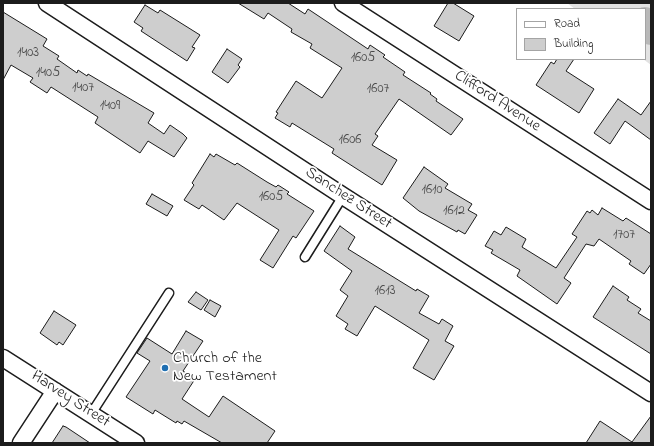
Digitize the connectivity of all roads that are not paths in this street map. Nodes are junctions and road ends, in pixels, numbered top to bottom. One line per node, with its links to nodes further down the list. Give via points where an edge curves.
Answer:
1 (47, 3): 3 (street, Sanchez Street)
2 (343, 3): 4 (street, Clifford Avenue)
3 (343, 196): 5 (lane); 9 (street, Sanchez Street)
4 (651, 201)
5 (305, 257)
6 (169, 293): 10 (lane)
7 (3, 358): 8 (street, Harvey Street)
8 (55, 391): 10 (street, Harvey Street); 11 (street)
9 (651, 393)
10 (91, 414): 12 (street, Harvey Street)
11 (21, 443)
12 (136, 443)

